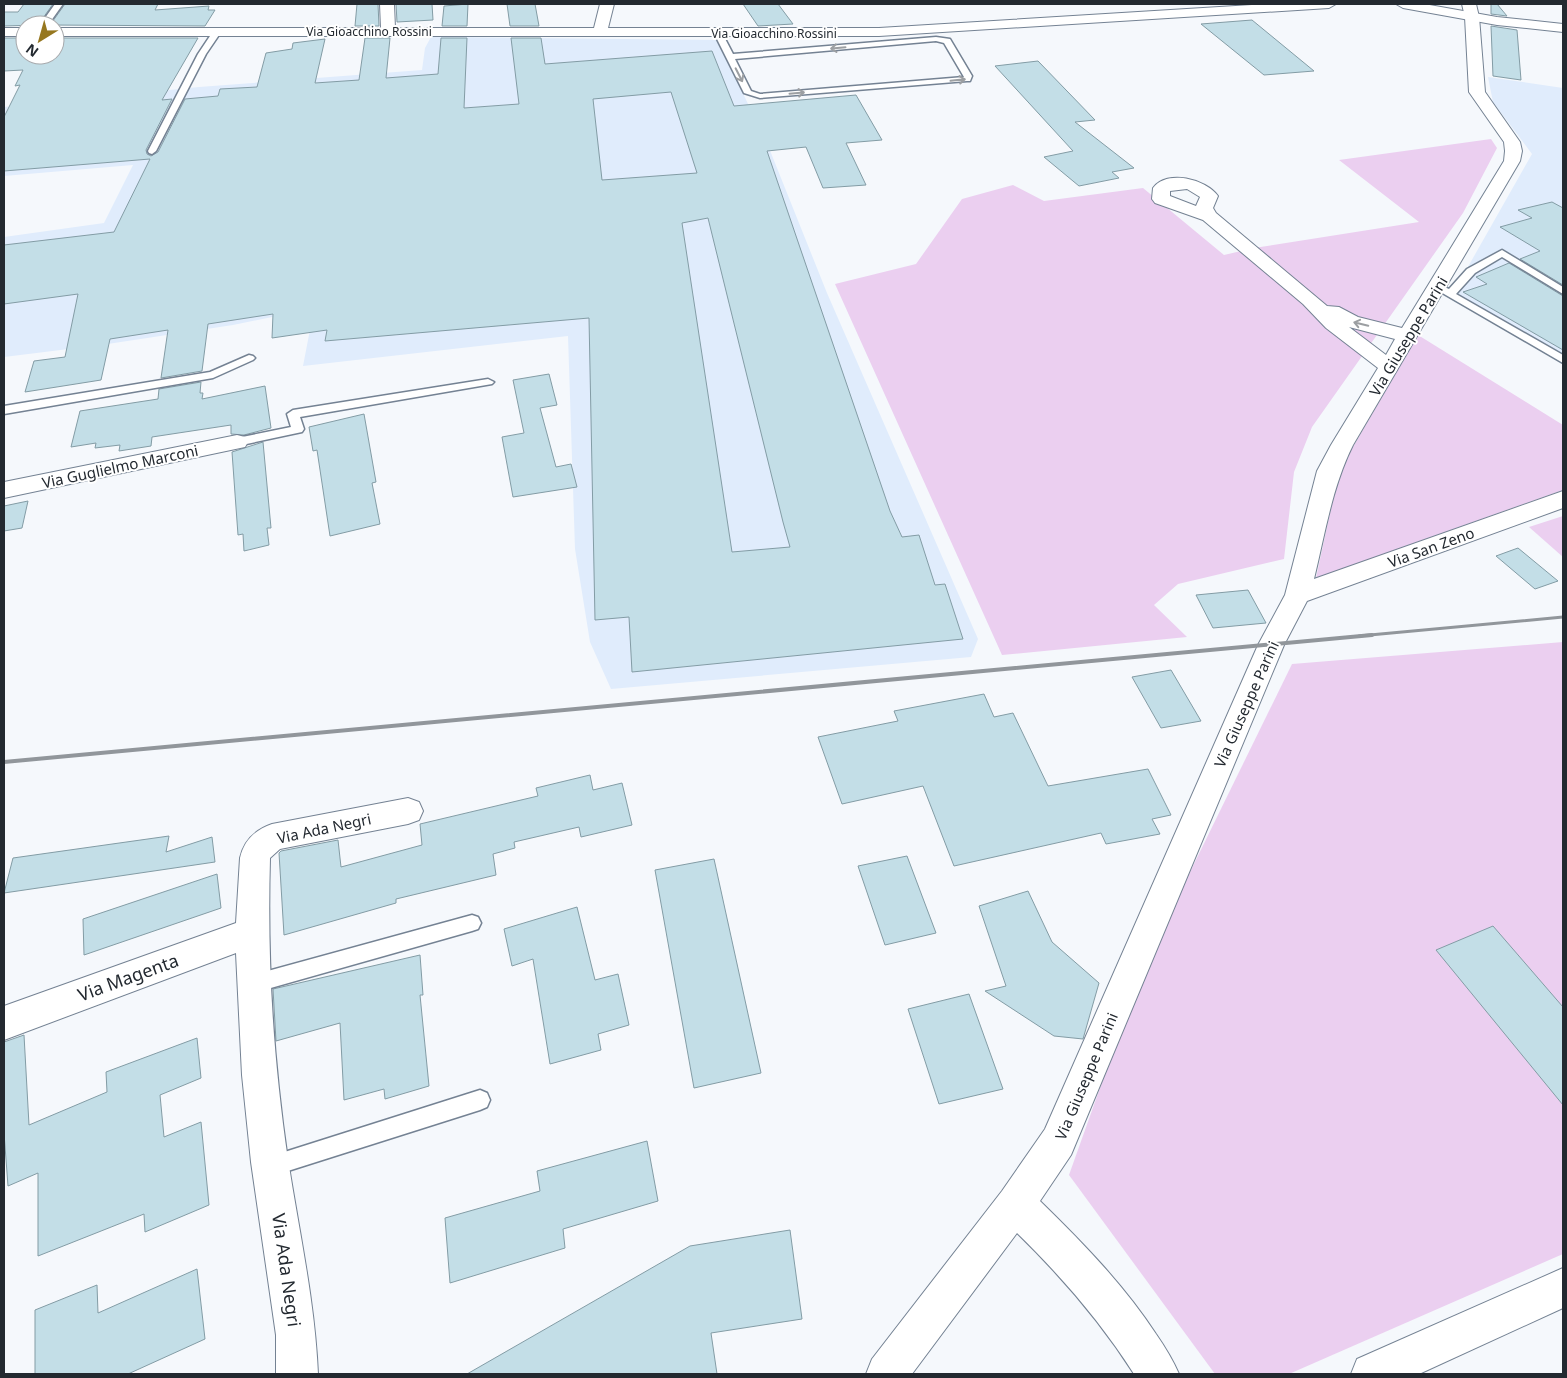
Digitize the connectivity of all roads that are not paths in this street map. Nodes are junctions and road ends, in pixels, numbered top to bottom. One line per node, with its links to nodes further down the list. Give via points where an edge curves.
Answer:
1 (59, 4): 7 (lane)
2 (386, 4): 9 (street)
3 (607, 4): 12 (street)
4 (1329, 4): 13 (street, Via Gioacchino Rossini, via 879,32)
5 (1403, 4): 6 (street)
6 (1470, 10): 8 (street); 18 (street, Via Giuseppe Parini, via 1477,92 1512,140 1515,152)
7 (51, 15)
8 (1563, 28)
9 (388, 31): 11 (street, Via Gioacchino Rossini); 12 (street, Via Gioacchino Rossini)
10 (65, 32): 11 (street, Via Gioacchino Rossini)
11 (217, 32): 15 (lane, via 202,54)
12 (600, 32): 13 (street, Via Gioacchino Rossini)
13 (718, 33): 14 (lane)
14 (730, 57): 14 (lane, one-way to 14, via 748,92 760,96 967,79 968,76 947,41 936,39)
15 (152, 151)
16 (1209, 216): 19 (street)
17 (1563, 290): 18 (lane, via 1502,253 1471,270)
18 (1444, 291): 20 (street, Via Giuseppe Parini); 22 (lane)
19 (1310, 300): 20 (street, one-way to 19, via 1351,322); 23 (street, via 1333,324)
20 (1408, 336): 23 (street, Via Giuseppe Parini)
21 (249, 358): 25 (lane, via 213,375)
22 (1563, 360)
23 (1389, 367): 29 (street, Via Giuseppe Parini, via 1329,471)
24 (488, 382): 26 (lane, via 293,414 298,429)
25 (4, 410)
26 (237, 442): 27 (street, Via Guglielmo Marconi)
27 (4, 490)
28 (1563, 499): 29 (street, Via San Zeno)
29 (1298, 595): 37 (street, Via Giuseppe Parini, via 1270,644 1058,1142)
30 (408, 811): 32 (street, Via Ada Negri, via 272,837 264,843 255,858)
31 (472, 923): 33 (lane)
32 (252, 932): 33 (street, Via Ada Negri); 34 (street, Via Magenta)
33 (253, 984): 36 (street, Via Ada Negri, via 262,1096)
34 (4, 1023)
35 (480, 1100): 36 (lane)
36 (272, 1166): 39 (street, Via Ada Negri, via 296,1335)
37 (1015, 1204): 40 (street, Via Giuseppe Parini); 41 (street, via 1066,1253 1121,1318)
38 (1563, 1288): 42 (street)
39 (297, 1374)
40 (887, 1374)
41 (1158, 1374)
42 (1372, 1374)

